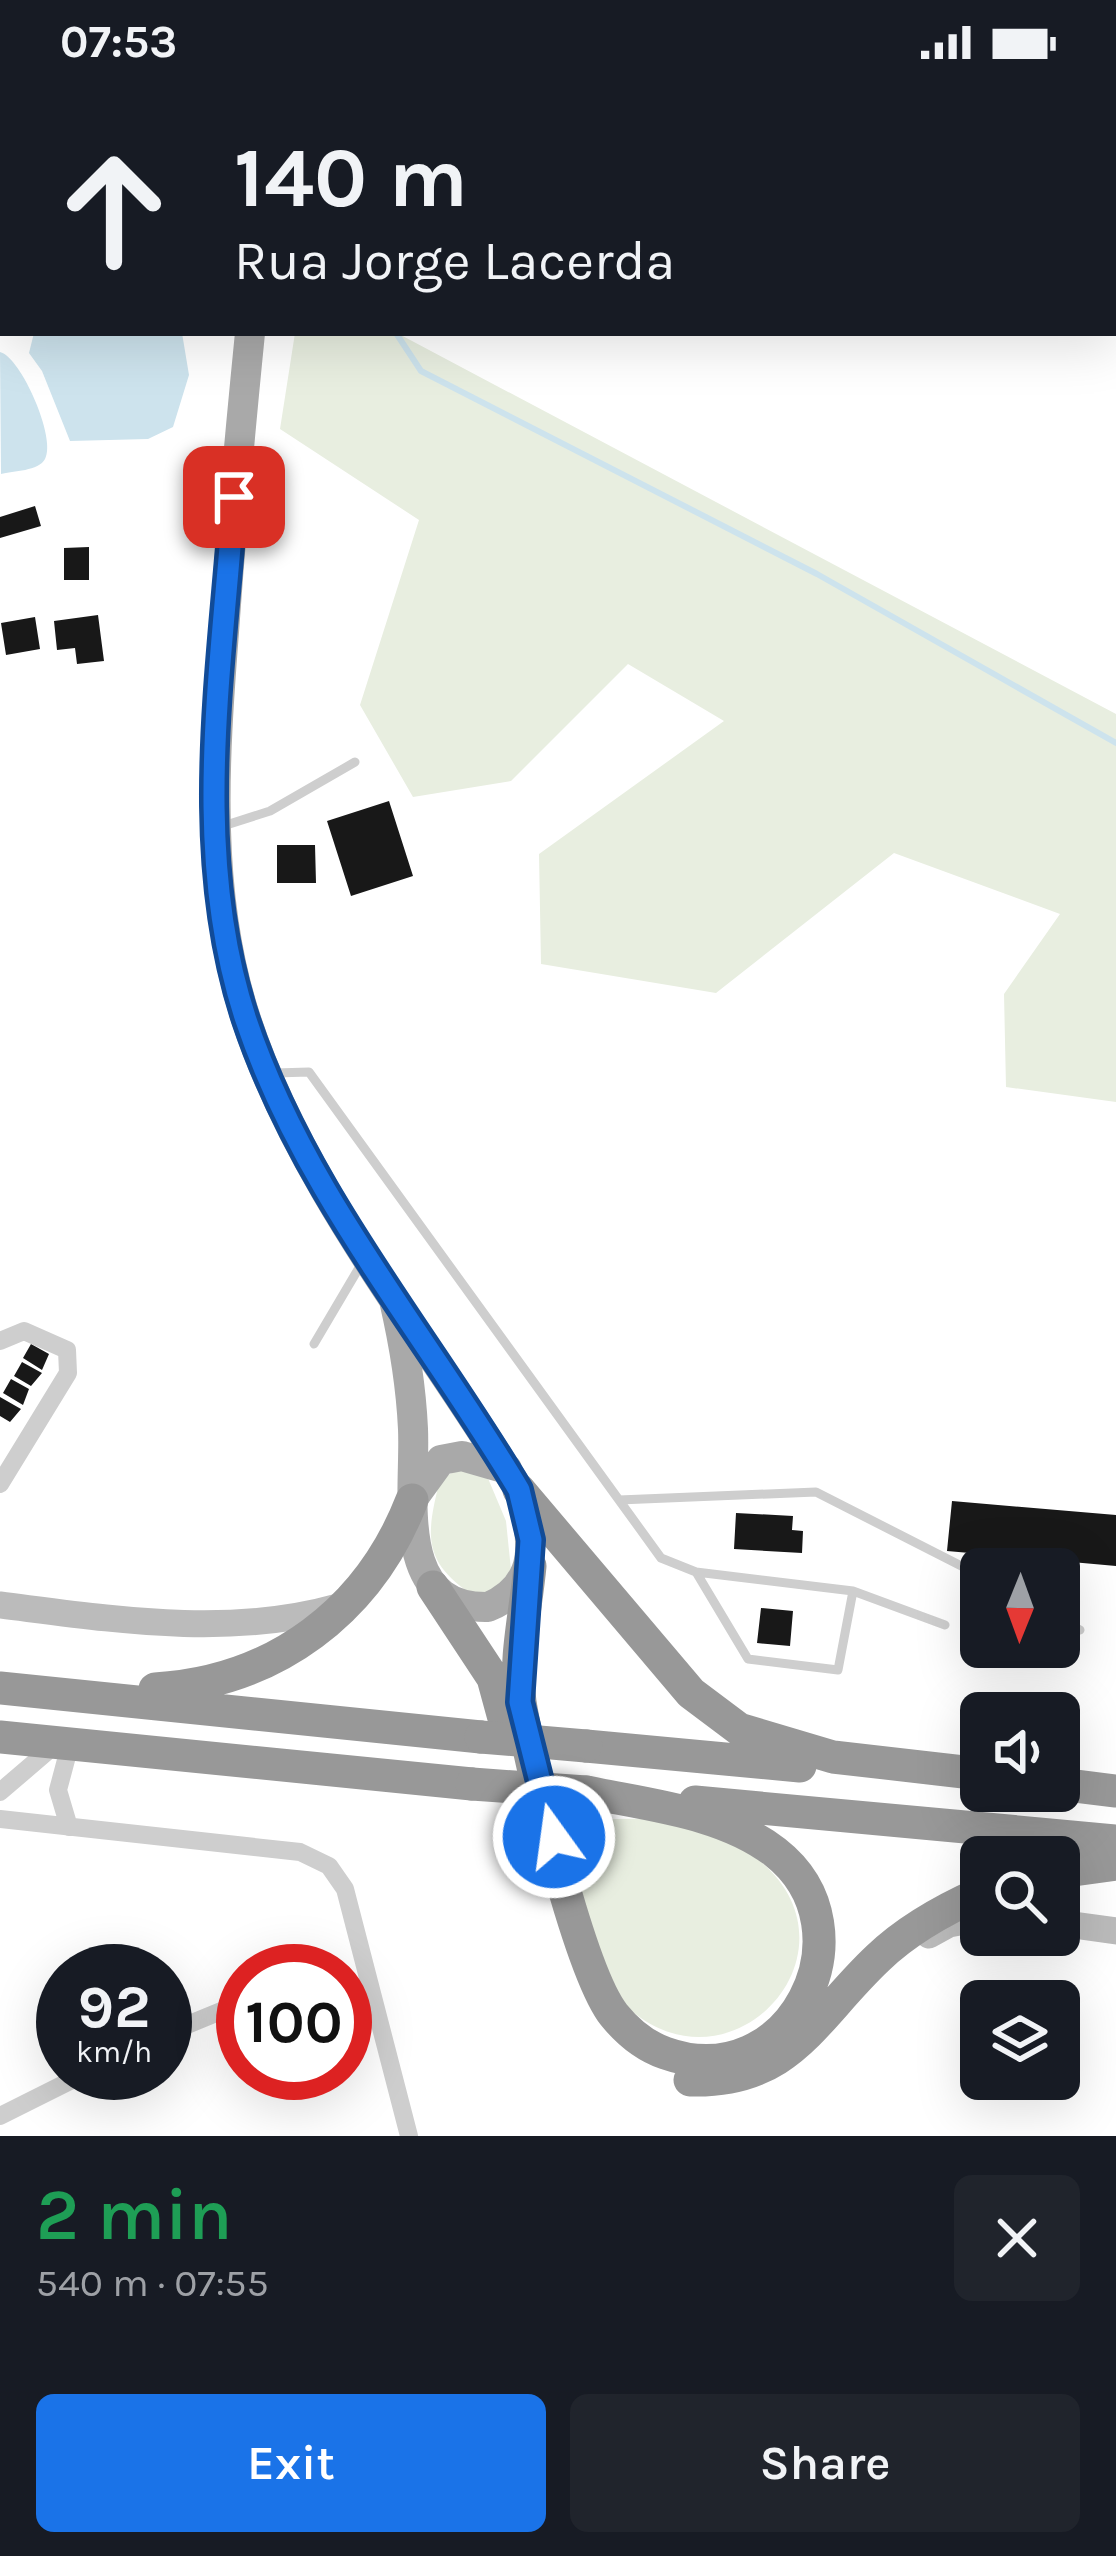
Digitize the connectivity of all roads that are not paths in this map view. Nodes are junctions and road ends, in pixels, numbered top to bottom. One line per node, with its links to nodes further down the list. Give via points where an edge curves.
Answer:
1 (250, 336): 3 (main road)
2 (355, 762): 3 (lane, via 270,811)
3 (215, 829): 4 (main road, via 246,1020)
4 (270, 1074): 5 (main road); 12 (lane, via 309,1072)
5 (366, 1256): 6 (main road); 8 (lane)
6 (394, 1300): 9 (main road); 11 (main road, via 411,1399)
7 (0, 1342): 10 (street, via 24,1331 70,1358)
8 (314, 1344)
9 (513, 1479): 11 (main road, via 463,1456 441,1460); 14 (main road, via 528,1515); 24 (highway, via 691,1693 739,1729 833,1756)
10 (0, 1484)
11 (412, 1499): 16 (main road, via 419,1560); 18 (highway, via 386,1556)
12 (619, 1500): 13 (lane, via 816,1492); 15 (lane, via 658,1555)
13 (960, 1565)
14 (530, 1566): 16 (main road, via 521,1585 488,1607 448,1601); 28 (highway, via 520,1702 577,1927 612,2013 636,2038 692,2060 752,2052 776,2038 808,1992 819,1940 807,1890 790,1867 730,1828)
15 (696, 1572): 17 (lane); 17 (lane, via 748,1659 838,1670)
16 (433, 1587): 41 (highway, via 493,1678 561,1941 596,2025 663,2075 717,2080 766,2068)
17 (853, 1591): 20 (lane)
18 (348, 1604): 19 (main road, via 227,1626); 21 (highway, via 303,1642 224,1679 188,1687)
19 (0, 1605)
20 (945, 1625)
21 (16, 1690): 25 (highway, bridge)
22 (0, 1737): 23 (highway)
23 (64, 1744): 27 (street); 28 (highway, bridge); 31 (street, via 58,1778)
24 (960, 1775)
25 (960, 1776)
26 (1080, 1789): 29 (highway)
27 (0, 1792)
28 (586, 1792): 32 (highway)
29 (1116, 1793)
30 (0, 1820): 31 (street)
31 (69, 1827): 39 (street, via 300,1852 329,1866 345,1889)
32 (1116, 1841)
33 (1116, 1864): 34 (highway)
34 (1080, 1869)
35 (960, 1906): 41 (highway, via 880,1956)
36 (960, 1922): 41 (main road, via 909,1946)
37 (1080, 1927): 38 (main road)
38 (1116, 1931)
39 (359, 1944)
40 (372, 1992): 44 (street)
41 (823, 2020)
42 (36, 2098): 43 (street)
43 (0, 2116)
44 (409, 2136)

